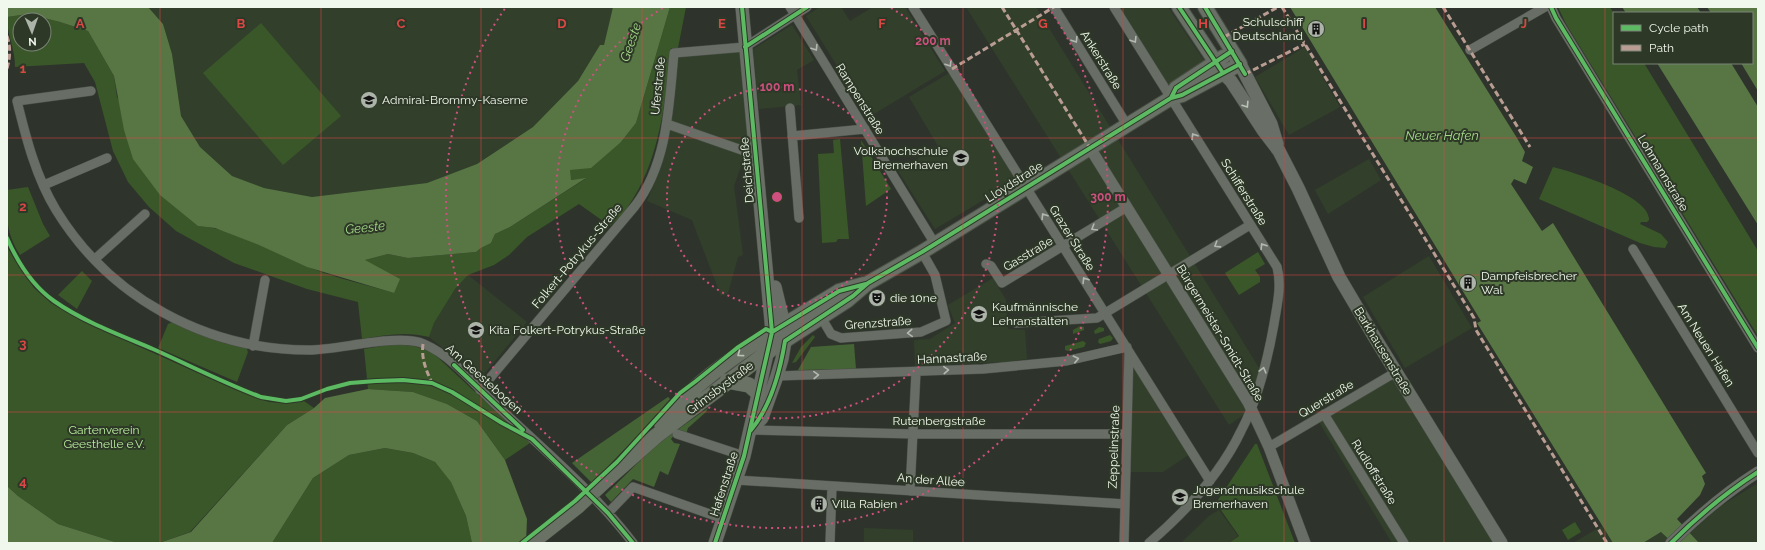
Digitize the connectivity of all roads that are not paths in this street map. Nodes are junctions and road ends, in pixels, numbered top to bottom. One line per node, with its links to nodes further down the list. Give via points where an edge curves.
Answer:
1 (742, 7): 11 (main road, Deichstraße)
2 (807, 7): 10 (street)
3 (913, 7): 28 (street, Grazer Straße, one-way to 28)
4 (1054, 7): 20 (street, Ankerstraße, one-way to 20)
5 (1114, 7): 17 (street, Schifferstraße, one-way to 17)
6 (1179, 7): 15 (main road)
7 (1206, 7): 13 (main road)
8 (1545, 7): 12 (street)
9 (1551, 7): 47 (street, Lohmannstraße)
10 (792, 11): 11 (street); 21 (street, Rampenstraße, one-way to 21)
11 (746, 47): 19 (street, Uferstraße, via 674,53); 25 (main road, Deichstraße)
12 (1470, 50)
13 (1232, 51): 14 (main road); 15 (main road, Lloydstraße)
14 (1240, 64): 15 (main road, Lloydstraße); 24 (main road, Barkhausenstraße, via 1271,124)
15 (1219, 68): 17 (main road, Lloydstraße, via 1182,96); 24 (main road, Barkhausenstraße, one-way to 24)
16 (90, 91): 27 (street, Am Geestebogen, via 17,101 27,139)
17 (1170, 98): 20 (main road, Lloydstraße); 32 (street, Schifferstraße, one-way to 17)
18 (790, 108): 22 (street)
19 (667, 124): 25 (street, Uferstraße); 54 (street, Folkert-Potrykus-Straße, via 651,180 640,199)
20 (1127, 125): 23 (main road, Lloydstraße)
21 (865, 129): 22 (street); 33 (street, Rampenstraße)
22 (792, 136): 31 (street)
23 (1090, 148): 28 (main road, Lloydstraße); 29 (street, Bürgermeister-Smidt-Straße)
24 (1279, 151): 51 (main road, Barkhausenstraße, via 1339,277)
25 (756, 155): 44 (main road, Deichstraße, via 766,267)
26 (107, 158): 27 (street)
27 (44, 185): 37 (street, Am Geestebogen, via 60,215)
28 (1026, 187): 33 (main road, Lloydstraße); 34 (street, Grazer Straße, one-way to 28)
29 (1127, 207): 34 (street, Gasstraße, one-way to 34); 39 (street, Bürgermeister-Smidt-Straße)
30 (146, 214): 37 (street)
31 (799, 218)
32 (1250, 224): 39 (street, one-way to 39); 56 (street, Schifferstraße, one-way to 32, via 1263,372 1272,332 1280,278 1277,267)
33 (935, 244): 36 (main road, Lloydstraße)
34 (1063, 246): 38 (street, Gasstraße, via 1002,284 991,266); 42 (street, Grazer Straße, one-way to 34)
35 (1633, 249): 64 (street, Am Neuen Hafen)
36 (922, 252): 41 (main road, Lloydstraße, via 868,283 839,291); 41 (street, Grenzstraße, one-way to 41, via 935,275 946,321 921,332 841,338 831,334)
37 (95, 259): 46 (street, Am Geestebogen, via 122,284 169,316 224,339)
38 (986, 264)
39 (1169, 274): 42 (street); 56 (street, Bürgermeister-Smidt-Straße)
40 (265, 280): 46 (street)
41 (817, 312): 44 (main road); 45 (main road, Lloydstraße)
42 (1106, 313): 43 (street, via 1097,318); 48 (street, Grazer Straße)
43 (1016, 323)
44 (778, 328): 45 (main road, Deichstraße); 49 (main road, Hafenstraße); 62 (highway, Grimsbystraße, one-way to 62, via 741,352 703,382 676,407)
45 (784, 341): 49 (main road, Grimsbystraße); 52 (main road, Hafenstraße)
46 (253, 346): 54 (street, Am Geestebogen, via 325,350 412,340 444,357)
47 (1758, 348)
48 (1128, 350): 50 (street, Hannastraße, one-way to 48, via 1066,361); 61 (street, Zeppelinstraße); 68 (street, Grazer Straße)
49 (768, 351): 53 (highway, Grimsbystraße); 55 (main road, Hafenstraße)
50 (916, 372): 52 (street, Hannastraße, one-way to 50); 60 (street)
51 (1396, 372): 57 (street, Querstraße); 82 (main road, Barkhausenstraße)
52 (777, 376): 58 (main road, Hafenstraße, via 762,418)
53 (727, 382): 55 (highway, via 749,385); 62 (highway, Grimsbystraße)
54 (480, 390): 72 (street, Am Geestebogen)
55 (758, 393): 58 (main road, Hafenstraße)
56 (1251, 407): 63 (street, Bürgermeister-Smidt-Straße); 68 (street, Schifferstraße, via 1239,436)
57 (1324, 414): 63 (street, Querstraße); 81 (street, Rudloffstraße)
58 (751, 430): 60 (street, Rutenbergstraße); 65 (main road, Hafenstraße)
59 (677, 434): 65 (street)
60 (914, 434): 61 (street, Rutenbergstraße); 70 (street)
61 (1126, 434): 71 (street, Zeppelinstraße)
62 (656, 436): 74 (highway, Grimsbystraße, bridge, via 578,506)
63 (1269, 447): 80 (street, Bürgermeister-Smidt-Straße)
64 (1758, 453)
65 (744, 456): 67 (main road, Hafenstraße)
66 (1758, 472): 83 (street, via 1727,492)
67 (736, 480): 69 (street, An der Allee); 73 (main road, Hafenstraße)
68 (1210, 481): 79 (street, Schifferstraße)
69 (832, 486): 70 (street, An der Allee); 77 (street)
70 (910, 491): 71 (street, An der Allee)
71 (1124, 504): 78 (street, Zeppelinstraße)
72 (608, 513): 73 (street, via 633,487); 75 (street, Am Geestebogen)
73 (724, 519): 76 (main road, Hafenstraße)
74 (531, 543)
75 (634, 543)
76 (716, 543)
77 (830, 543)
78 (1124, 543)
79 (1149, 543)
80 (1305, 543)
81 (1404, 543)
82 (1501, 543)
83 (1670, 543)

